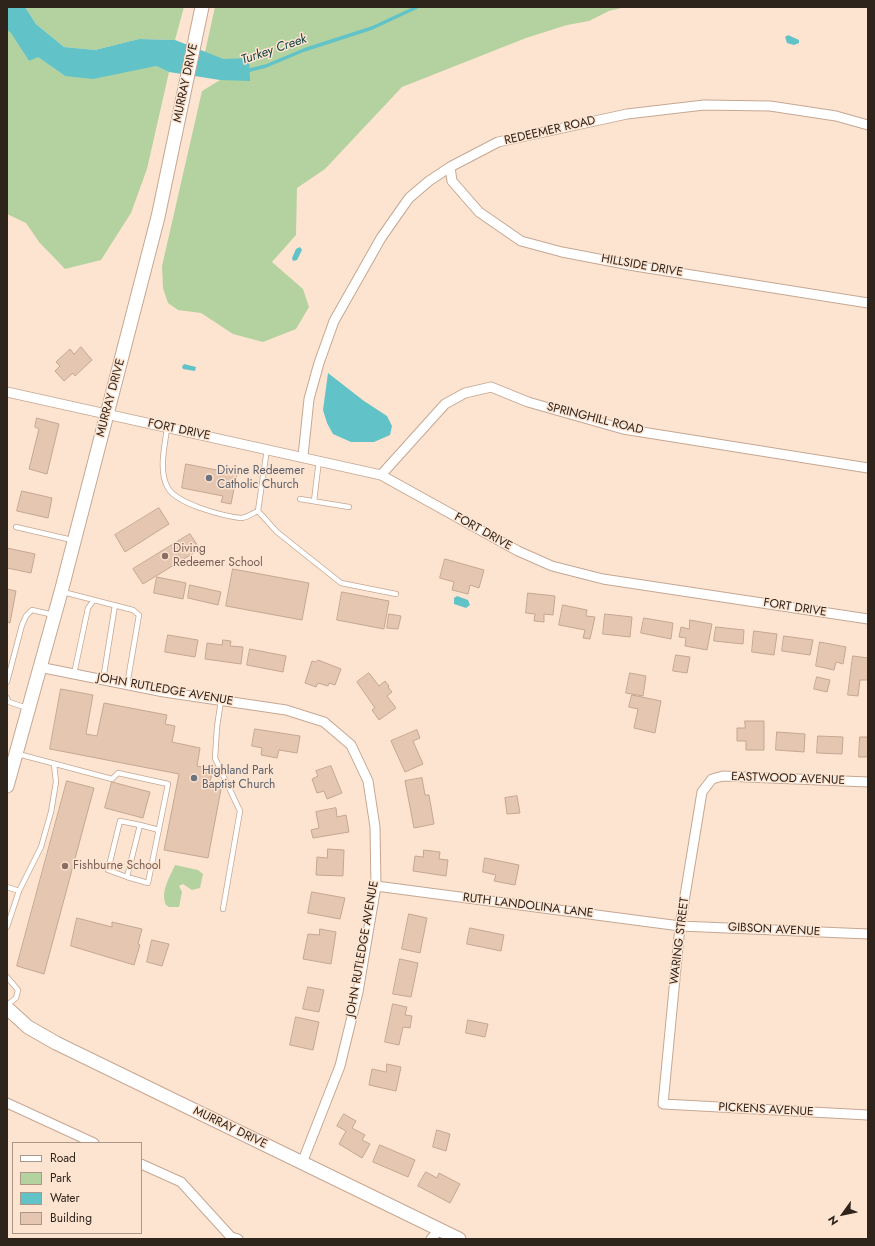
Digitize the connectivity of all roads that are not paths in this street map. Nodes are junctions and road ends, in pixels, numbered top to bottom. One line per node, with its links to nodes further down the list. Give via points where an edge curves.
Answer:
1 (202, 7): 6 (street, MURRAY DRIVE, via 158,217)
2 (868, 125): 3 (street, REDEEMER ROAD, via 836,116 770,106 704,106 626,114 498,142)
3 (450, 168): 4 (street, HILLSIDE DRIVE, via 452,181 479,212 521,241 562,252 628,264); 9 (street, REDEEMER ROAD, via 409,198 381,238 334,321 318,363 309,399)
4 (868, 303)
5 (7, 392): 6 (street, FORT DRIVE)
6 (107, 415): 7 (street, FORT DRIVE); 18 (street, MURRAY DRIVE)
7 (167, 428): 8 (street, FORT DRIVE); 16 (lane, via 163,474 168,489 182,500 206,510 242,518)
8 (267, 449): 9 (street, FORT DRIVE); 16 (lane)
9 (303, 456): 10 (street, FORT DRIVE)
10 (319, 460): 12 (street, FORT DRIVE); 14 (lane)
11 (868, 468): 12 (street, SPRINGHILL ROAD, via 623,429 528,402 492,387 465,393 445,404)
12 (381, 475): 24 (street, FORT DRIVE, via 518,551 552,566 603,579)
13 (300, 499): 14 (lane)
14 (314, 501): 15 (lane)
15 (349, 507)
16 (258, 511): 20 (lane, via 277,532 341,583)
17 (16, 527): 18 (lane)
18 (74, 540): 19 (street, MURRAY DRIVE)
19 (60, 592): 21 (lane); 23 (street, MURRAY DRIVE)
20 (396, 594)
21 (94, 600): 22 (lane); 26 (lane, via 88,608)
22 (115, 605): 27 (lane); 29 (lane, via 133,610 139,615)
23 (54, 616): 25 (street, MURRAY DRIVE); 28 (lane, via 32,610 26,616)
24 (868, 619)
25 (39, 667): 26 (street, JOHN RUTLEDGE AVENUE); 32 (street, MURRAY DRIVE)
26 (74, 674): 27 (street, JOHN RUTLEDGE AVENUE)
27 (103, 680): 29 (street, JOHN RUTLEDGE AVENUE)
28 (7, 682)
29 (127, 685): 31 (street, JOHN RUTLEDGE AVENUE)
30 (7, 698): 32 (lane, via 9,702)
31 (222, 700): 41 (street, JOHN RUTLEDGE AVENUE, via 286,710 324,722 351,745 368,781 375,827); 44 (lane, via 215,758 240,811)
32 (28, 708): 33 (street, MURRAY DRIVE)
33 (16, 753): 34 (lane); 37 (street, MURRAY DRIVE)
34 (54, 764): 39 (lane, via 112,779 118,773 168,784); 43 (lane, via 56,782 51,812 41,847)
35 (709, 782): 36 (street, EASTWOOD AVENUE, via 723,776); 45 (street, WARING STREET, via 702,792)
36 (868, 782)
37 (7, 786)
38 (140, 826): 39 (lane); 40 (lane); 40 (lane, via 120,821 108,870)
39 (159, 830): 40 (lane, via 148,883)
40 (127, 877)
41 (376, 886): 45 (street, RUTH LANDOLINA LANE); 55 (street, JOHN RUTLEDGE AVENUE, via 358,992 340,1066)
42 (7, 887): 43 (lane)
43 (19, 891): 46 (lane)
44 (223, 909)
45 (680, 926): 47 (street, GIBSON AVENUE); 52 (street, WARING STREET)
46 (7, 927)
47 (868, 934)
48 (7, 978): 49 (lane, via 18,990 16,998)
49 (7, 1005)
50 (7, 1008): 55 (street, MURRAY DRIVE, via 28,1027 56,1043)
51 (7, 1103): 54 (street)
52 (663, 1104): 53 (street, PICKENS AVENUE)
53 (868, 1115)
54 (92, 1142)
55 (302, 1163): 57 (street, MURRAY DRIVE)
56 (142, 1164): 58 (street, via 181,1182 230,1237)
57 (435, 1235): 59 (street, MURRAY DRIVE)
58 (238, 1239)
59 (459, 1239)

